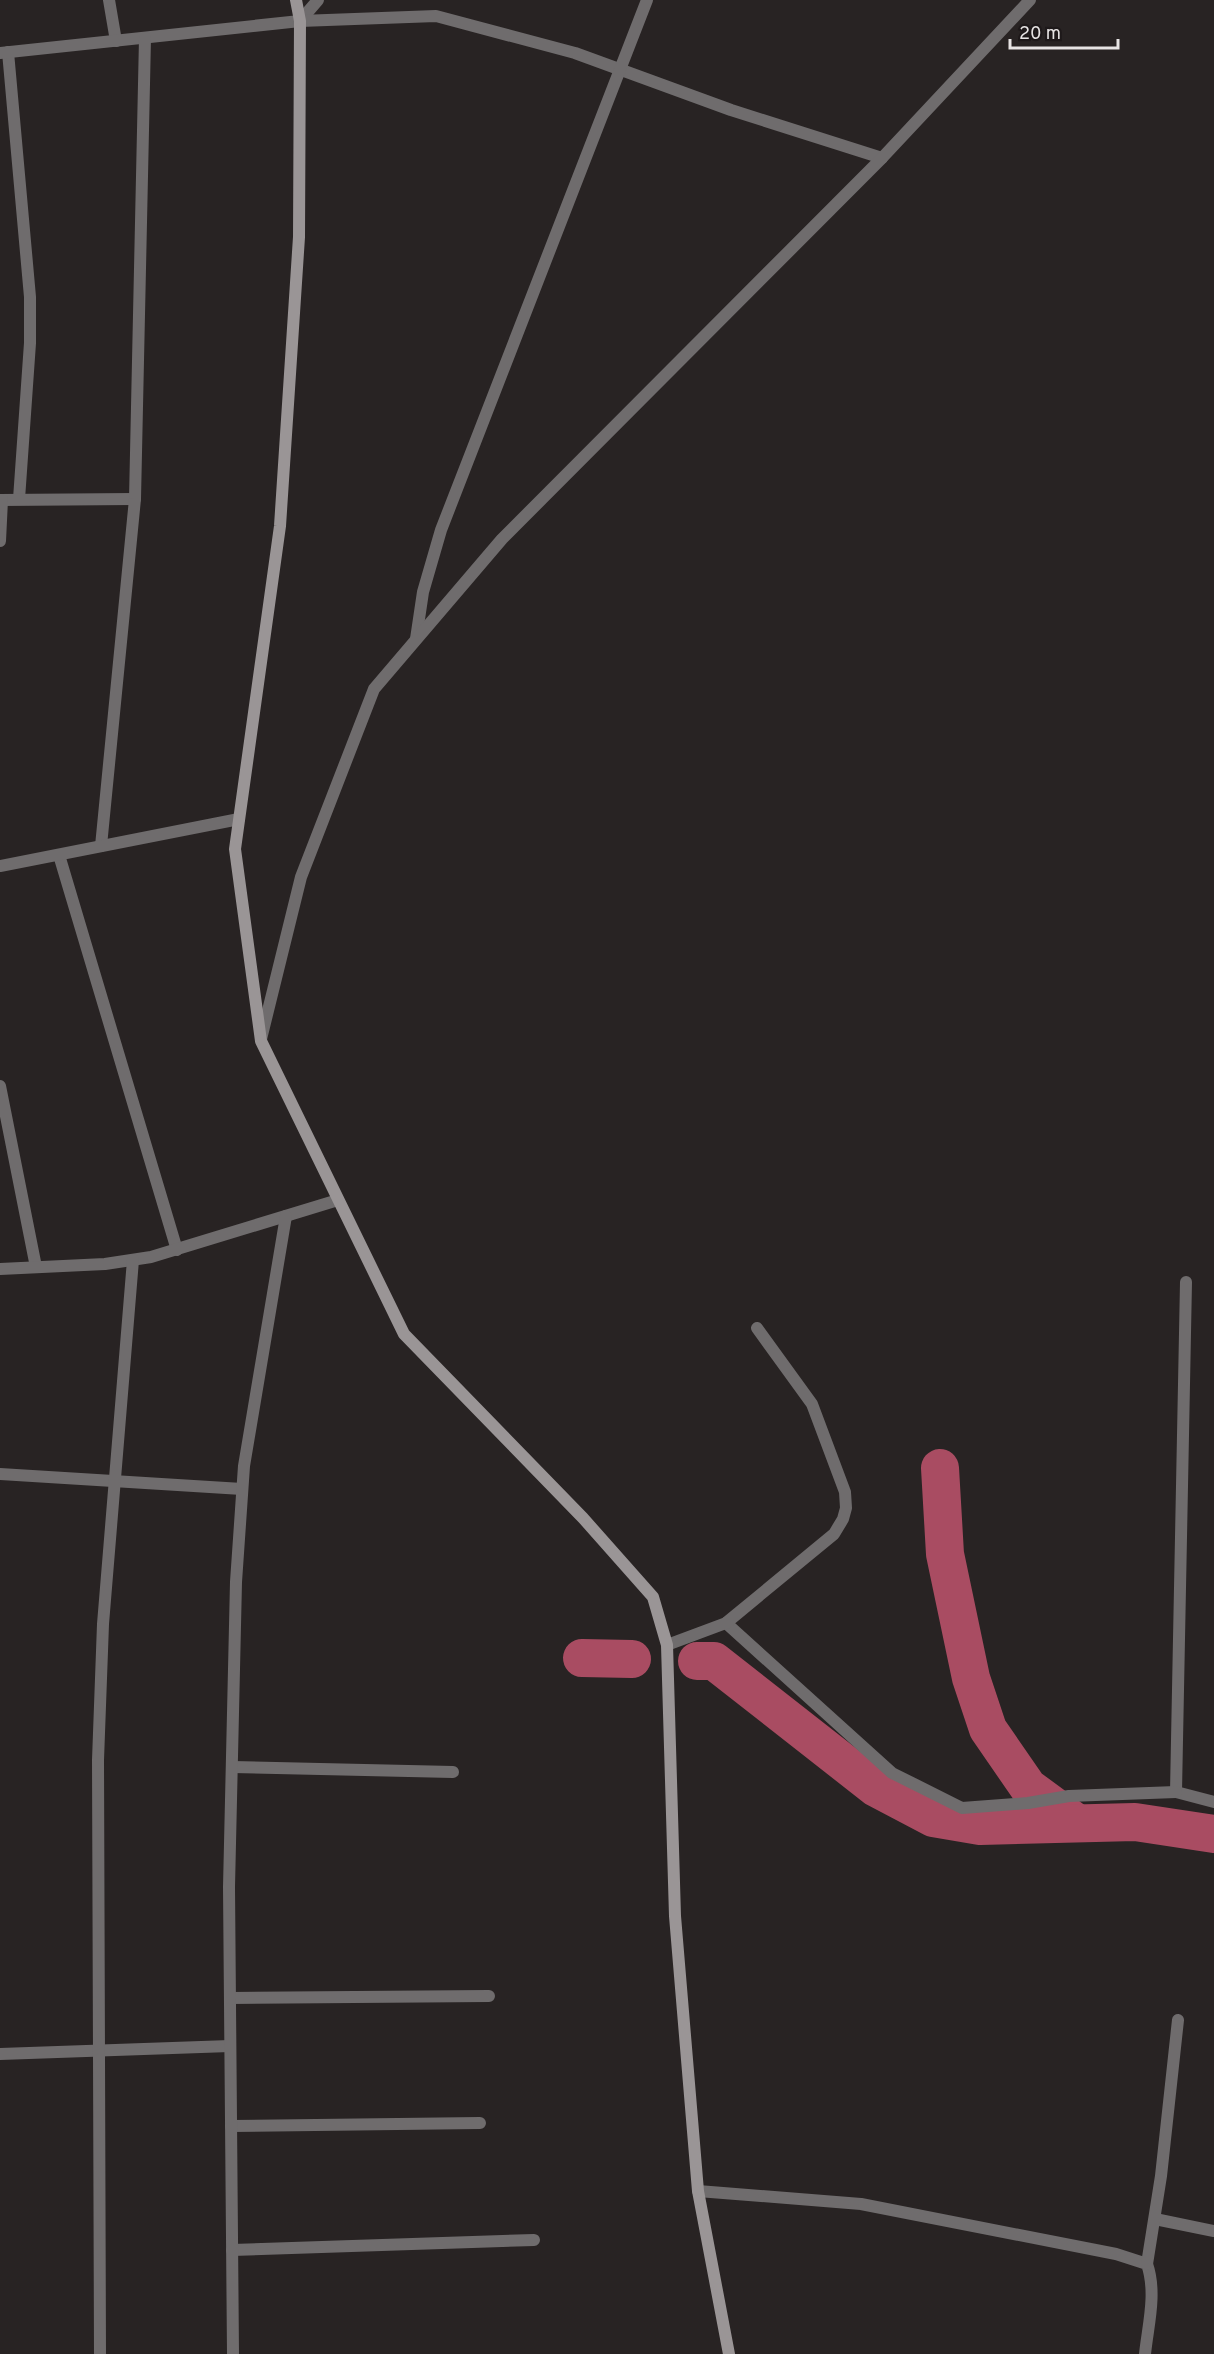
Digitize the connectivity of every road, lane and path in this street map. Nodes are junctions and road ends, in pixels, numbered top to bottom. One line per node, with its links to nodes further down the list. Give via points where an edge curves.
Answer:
1 (109, 0): 8 (street)
2 (296, 0): 6 (street)
3 (318, 0): 6 (street)
4 (647, 0): 10 (street)
5 (1030, 0): 11 (street)
6 (300, 21): 7 (street); 10 (street, via 436,16 575,53); 17 (street, via 299,237 280,526)
7 (145, 38): 8 (street); 13 (street)
8 (116, 41): 9 (street)
9 (4, 53): 12 (street, via 30,297)
10 (619, 69): 11 (street); 16 (street, via 441,530 423,592)
11 (882, 158): 16 (street, via 502,539)
12 (19, 499): 13 (street); 14 (street)
13 (135, 499): 18 (street)
14 (1, 500): 15 (street)
15 (0, 541)
16 (415, 640): 21 (street, via 374,689 302,877)
17 (239, 819): 18 (street); 21 (street, via 235,849)
18 (101, 846): 19 (street)
19 (59, 855): 20 (street); 25 (street)
20 (0, 866)
21 (261, 1041): 23 (street)
22 (0, 1086): 27 (street)
23 (338, 1200): 24 (street); 35 (street, via 404,1334 583,1518 653,1597)
24 (286, 1216): 25 (street); 33 (street)
25 (177, 1250): 26 (street)
26 (133, 1260): 27 (street); 32 (street)
27 (36, 1267): 28 (street)
28 (0, 1269)
29 (1186, 1282): 38 (street)
30 (757, 1328): 34 (street, via 812,1404 845,1492 846,1508 834,1534)
31 (0, 1474): 32 (street)
32 (115, 1481): 33 (street); 44 (street, via 103,1624 98,1760)
33 (242, 1489): 36 (street)
34 (726, 1623): 35 (street); 38 (street, via 892,1773 962,1808 1070,1796)
35 (667, 1645): 48 (street, via 675,1916)
36 (232, 1767): 37 (street); 41 (street)
37 (453, 1773)
38 (1176, 1792): 39 (street)
39 (1214, 1802)
40 (489, 1996): 41 (street)
41 (230, 1998): 43 (street)
42 (1178, 2020): 49 (street)
43 (230, 2046): 44 (street); 47 (street)
44 (97, 2051): 45 (street); 54 (street)
45 (0, 2054)
46 (480, 2123): 47 (street)
47 (231, 2126): 52 (street)
48 (698, 2191): 53 (street, via 861,2204 1116,2254); 56 (street)
49 (1155, 2219): 50 (street); 53 (street)
50 (1214, 2231)
51 (534, 2240): 52 (street)
52 (232, 2250): 55 (street)
53 (1148, 2264): 57 (street, via 1152,2295)
54 (100, 2354)
55 (233, 2354)
56 (729, 2354)
57 (1145, 2354)

